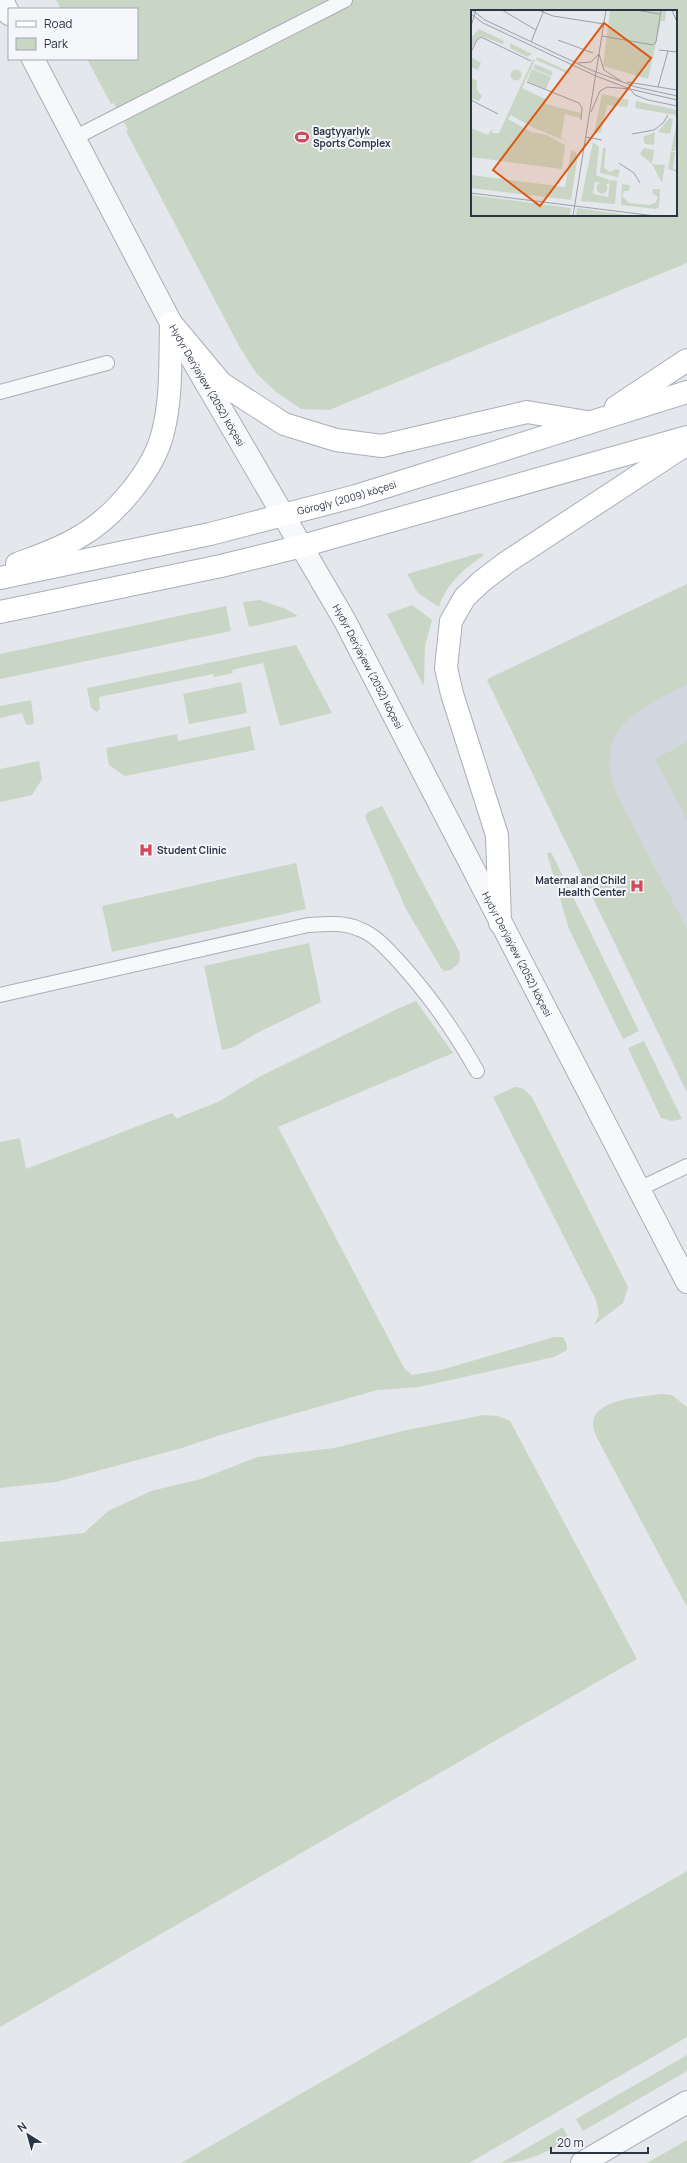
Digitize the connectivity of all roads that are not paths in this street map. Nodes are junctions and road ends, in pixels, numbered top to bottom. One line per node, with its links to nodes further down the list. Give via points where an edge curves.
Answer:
1 (345, 0): 3 (lane)
2 (34, 60): 3 (street, Hydyr Derýaýew (2052) köçesi)
3 (74, 138): 4 (street, Hydyr Derýaýew (2052) köçesi)
4 (171, 323): 9 (main road, via 221,383 284,424 336,440 382,446 527,412); 12 (street, Hydyr Derýaýew (2052) köçesi); 14 (main road, via 169,392 163,433 152,460 138,481 120,503 81,536)
5 (687, 360): 9 (main road)
6 (107, 363): 7 (lane)
7 (0, 392)
8 (687, 392): 9 (main road, Görogly (2009) köçesi)
9 (591, 423): 12 (main road, Görogly (2009) köçesi, via 356,496)
10 (687, 437): 13 (main road)
11 (687, 444): 17 (main road, via 507,562 466,597 451,621 446,668 497,835)
12 (284, 515): 13 (street, Hydyr Derýaýew (2052) köçesi); 15 (main road, Görogly (2009) köçesi, via 210,534)
13 (302, 546): 16 (main road, via 221,566); 17 (street, Hydyr Derýaýew (2052) köçesi, via 345,620)
14 (0, 571)
15 (0, 578)
16 (0, 612)
17 (500, 923): 21 (street, Hydyr Derýaýew (2052) köçesi)
18 (0, 995): 19 (lane, via 308,925 342,925 359,929 374,937 390,952 437,1006)
19 (477, 1071)
20 (687, 1166): 21 (lane)
21 (638, 1189): 22 (street, Hydyr Derýaýew (2052) köçesi)
22 (687, 1282)
23 (687, 2102): 24 (street)
24 (582, 2163)

